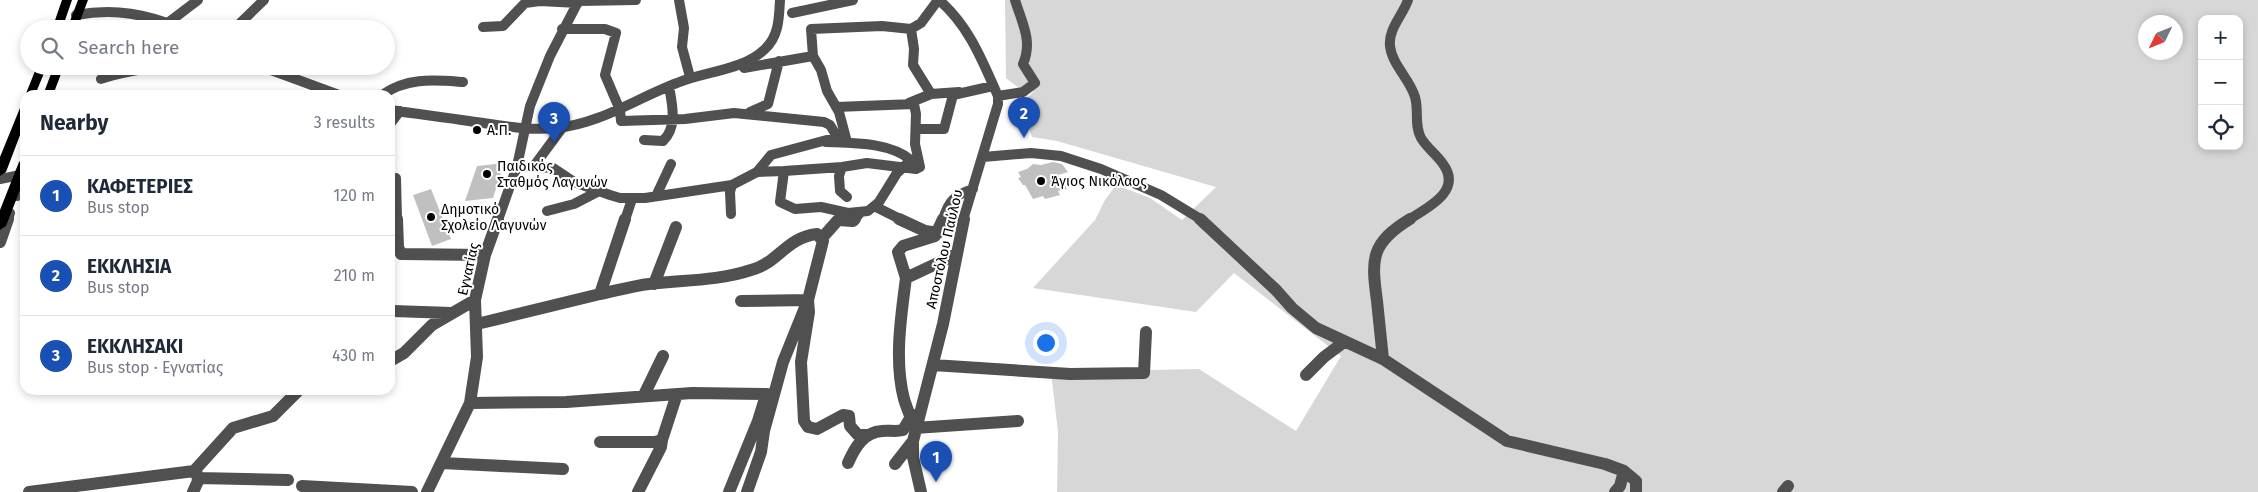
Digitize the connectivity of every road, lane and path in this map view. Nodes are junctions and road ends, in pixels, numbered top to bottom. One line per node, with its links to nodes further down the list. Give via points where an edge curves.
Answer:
1 (67, 0): 17 (main road)
2 (83, 0): 16 (main road)
3 (198, 0): 20 (street)
4 (264, 0): 21 (street)
5 (636, 0): 13 (street)
6 (679, 0): 33 (street, via 684,28 682,47)
7 (780, 0): 15 (street)
8 (809, 0): 14 (street)
9 (853, 0): 14 (street)
10 (938, 0): 25 (street, via 921,23); 41 (street, via 951,11 977,45)
11 (1015, 0): 41 (street, via 1028,41 1028,52 1022,64 1036,82 1023,92)
12 (1408, 0): 104 (street, via 1390,46 1415,97 1421,139 1446,167 1449,179 1441,199 1400,223 1378,247 1373,266)
13 (579, 1): 23 (street, via 525,4 504,26); 24 (street, Εγνατίας)
14 (808, 10): 22 (street)
15 (780, 13): 22 (street); 28 (street, via 774,36 766,50)
16 (76, 15): 18 (main road); 19 (street, via 117,9)
17 (59, 20)
18 (75, 20)
19 (163, 20)
20 (172, 20)
21 (243, 20)
22 (802, 21): 25 (street); 26 (street)
23 (483, 27)
24 (562, 29): 46 (street, via 605,29 616,33 605,75); 55 (street, Εγνατίας, via 530,106)
25 (911, 29): 43 (street, via 913,65)
26 (813, 56): 27 (street); 45 (street)
27 (779, 61): 28 (street, via 744,68); 48 (street, via 768,104)
28 (732, 67): 33 (street)
29 (38, 75): 37 (main road)
30 (56, 75): 38 (main road)
31 (112, 75): 34 (street)
32 (285, 75): 39 (street)
33 (690, 78): 36 (street)
34 (101, 79)
35 (463, 82): 40 (street, via 419,80)
36 (669, 86): 46 (street); 49 (street)
37 (32, 90)
38 (50, 90)
39 (325, 90)
40 (388, 90)
41 (996, 91): 42 (street); 59 (street, Αποστόλου Παύλου, via 995,118)
42 (959, 92): 43 (street); 54 (street, via 949,101 944,129)
43 (931, 94): 44 (street)
44 (910, 103): 45 (street); 54 (street, via 916,109)
45 (836, 107): 51 (street)
46 (620, 110): 49 (street, via 621,121); 53 (street)
47 (395, 111): 55 (street)
48 (746, 113): 49 (street); 52 (street)
49 (672, 119): 56 (street, via 666,138 658,142)
50 (20, 121): 66 (main road)
51 (841, 121): 52 (street); 58 (street)
52 (824, 122): 57 (street, via 836,135)
53 (562, 128): 55 (street); 62 (street)
54 (917, 129): 64 (street, via 915,144 920,167)
55 (525, 130): 61 (street, Εγνατίας)
56 (644, 140)
57 (821, 142): 58 (street); 67 (street, via 771,155)
58 (846, 142): 64 (street, via 909,157 910,163)
59 (983, 157): 74 (street, Αποστόλου Παύλου); 101 (street, via 1031,153 1061,156 1161,195 1206,222 1304,318)
60 (670, 164): 76 (street)
61 (517, 166): 62 (street); 90 (street, Εγνατίας)
62 (534, 166): 75 (street, via 553,168 574,182)
63 (842, 167): 64 (street, via 867,163); 65 (street); 77 (street, via 840,191)
64 (902, 168): 79 (street)
65 (784, 171): 67 (street); 82 (street, via 780,202 790,209 822,207)
66 (0, 172)
67 (757, 172): 73 (street)
68 (20, 176): 70 (street)
69 (396, 178): 88 (street)
70 (0, 179)
71 (20, 182): 83 (main road)
72 (20, 184): 87 (street)
73 (732, 185): 76 (street); 81 (street)
74 (973, 189): 85 (street, via 947,204); 89 (street, Αποστόλου Παύλου)
75 (599, 191): 78 (street); 80 (street, via 574,204)
76 (656, 196): 78 (street)
77 (847, 197)
78 (632, 199): 93 (street)
79 (876, 207): 82 (street, via 860,213 854,221); 85 (street, via 925,231)
80 (547, 211)
81 (731, 214)
82 (836, 215): 86 (street)
83 (0, 226)
84 (676, 227): 92 (street)
85 (938, 233): 91 (street, via 903,246 898,252)
86 (822, 238): 92 (street, via 809,234 790,241 770,262 746,272); 95 (street)
87 (0, 242)
88 (397, 249): 90 (street)
89 (957, 254): 91 (street); 105 (street, Αποστόλου Παύλου)
90 (485, 255): 94 (street, Εγνατίας)
91 (906, 278): 114 (street, via 899,346 904,400)
92 (654, 284): 93 (street)
93 (600, 294): 99 (street)
94 (475, 300): 98 (street); 99 (street, Εγνατίας)
95 (808, 300): 96 (street); 107 (street); 115 (street, via 801,362 804,421 808,427 817,429 843,415 849,416 850,426 858,435)
96 (741, 301)
97 (395, 311): 98 (street)
98 (450, 313): 103 (street)
99 (477, 324): 112 (street, Εγνατίας, via 478,357)
100 (1146, 332): 105 (street, via 1144,373 1070,374)
101 (1344, 342): 104 (street); 106 (street)
102 (663, 356): 111 (street)
103 (395, 358)
104 (1384, 358): 122 (street, via 1507,441)
105 (933, 366): 114 (street, Αποστόλου Παύλου)
106 (1306, 375)
107 (778, 379): 109 (street); 132 (street, via 761,452)
108 (677, 394): 109 (street); 111 (street); 116 (street)
109 (767, 394): 131 (street)
110 (294, 395): 123 (street, via 273,416 233,428)
111 (644, 395): 112 (street, via 566,402)
112 (470, 403): 118 (street, Εγνατίας)
113 (1018, 421): 114 (street)
114 (915, 425): 115 (street, via 900,431 879,431); 120 (street); 133 (street, Αποστόλου Παύλου, via 913,457)
115 (868, 435): 119 (street, via 857,445)
116 (662, 440): 117 (street); 130 (street)
117 (600, 442)
118 (442, 463): 121 (street); 129 (street, Εγνατίας)
119 (848, 463)
120 (895, 464)
121 (562, 469)
122 (1624, 471): 134 (street); 135 (street, via 1636,482)
123 (196, 475): 124 (street); 126 (street); 127 (street)
124 (288, 480)
125 (302, 486): 128 (street)
126 (29, 492)
127 (193, 492)
128 (412, 492)
129 (427, 492)
130 (638, 492)
131 (729, 492)
132 (746, 492)
133 (921, 492)
134 (1615, 492)
135 (1636, 492)

